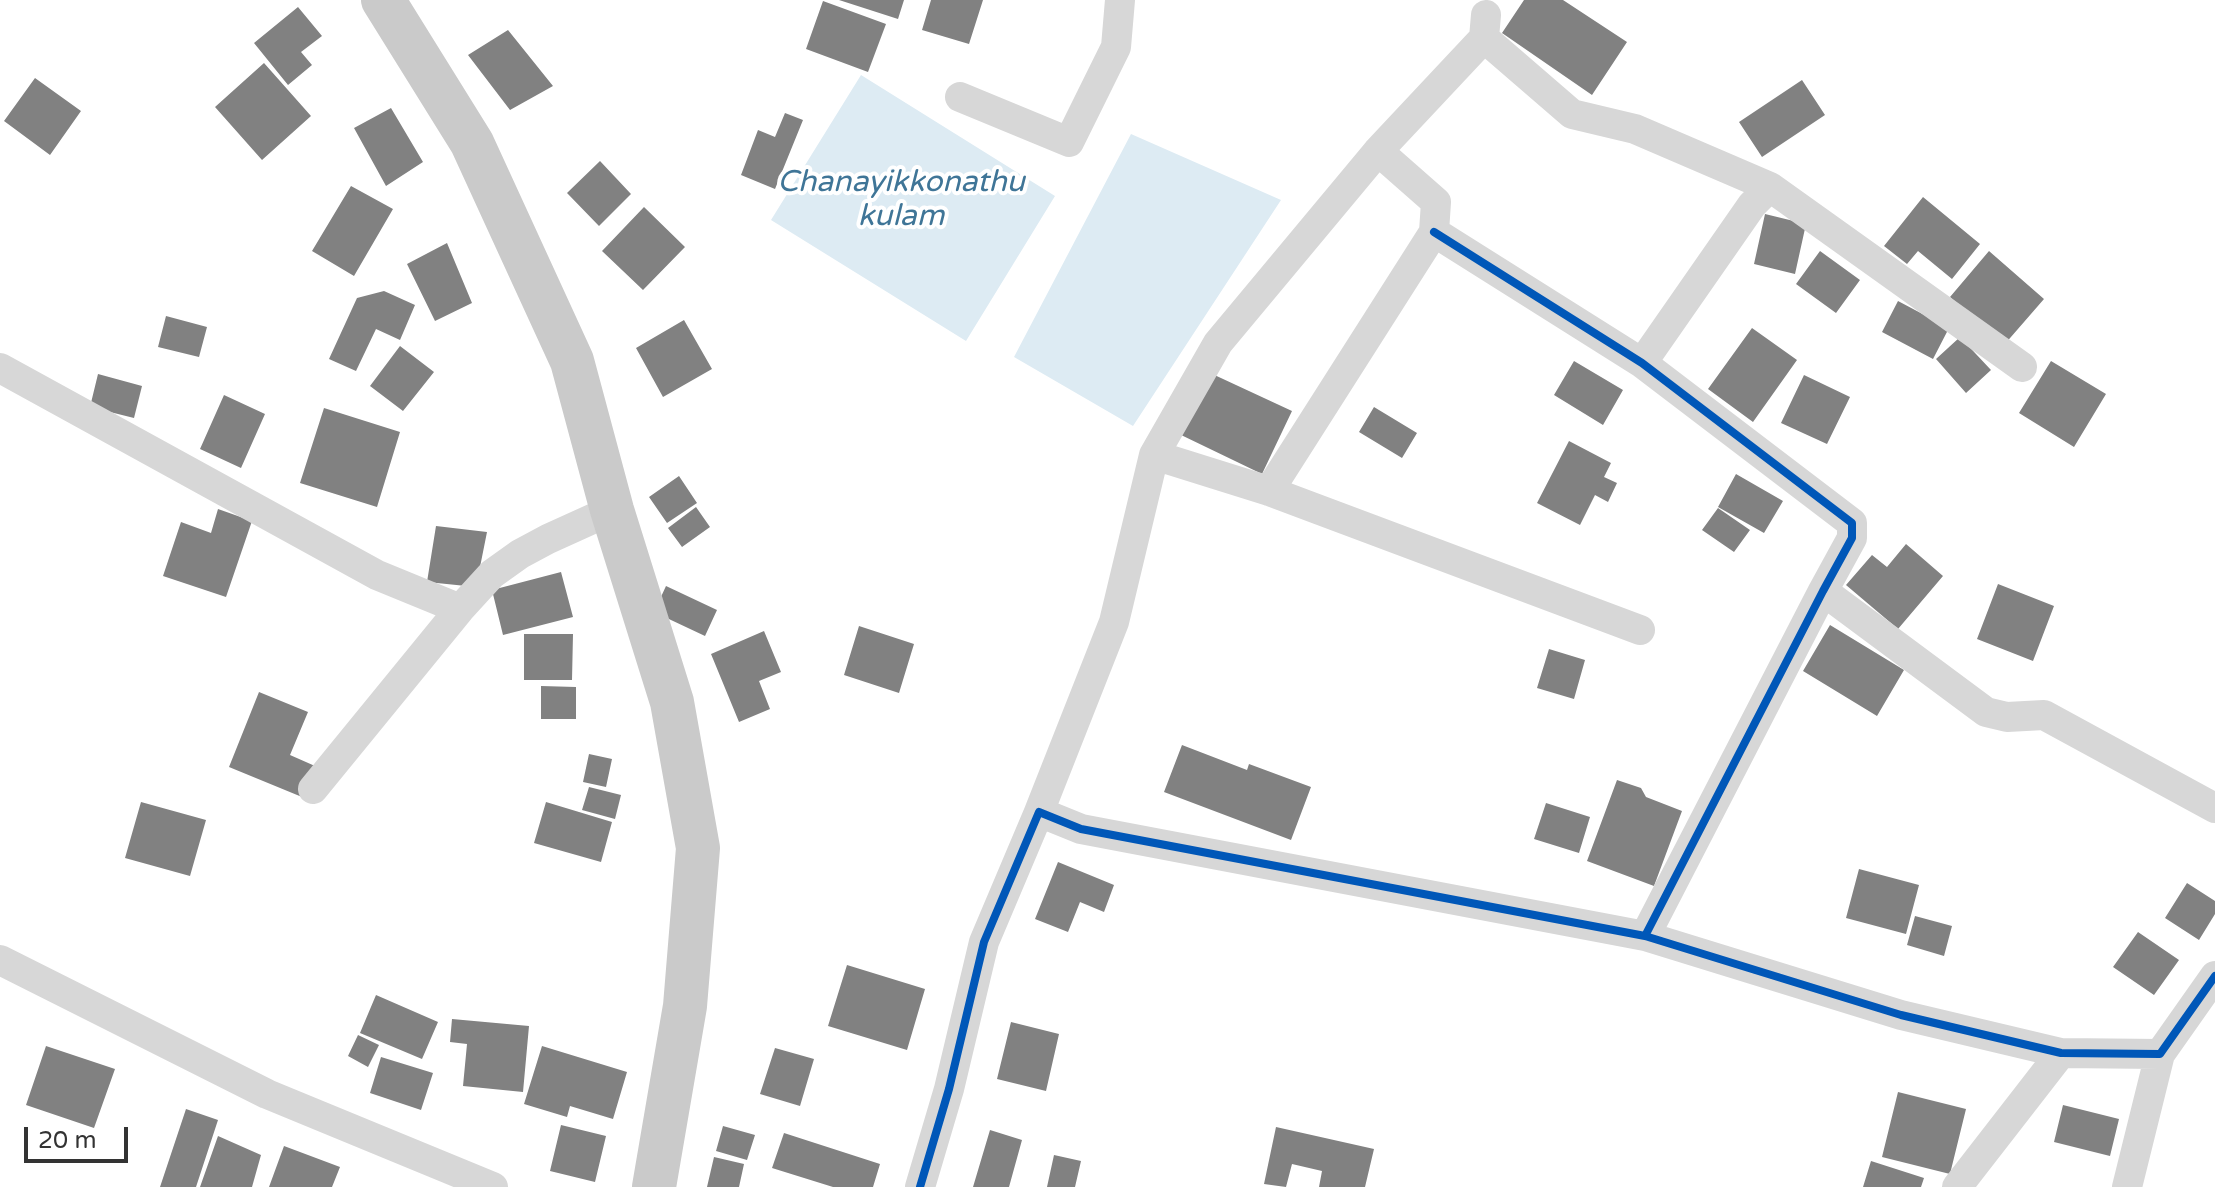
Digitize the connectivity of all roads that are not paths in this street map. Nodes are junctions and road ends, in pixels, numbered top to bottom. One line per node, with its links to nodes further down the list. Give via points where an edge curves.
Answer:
1 (383, 0): 12 (main road, via 472,143 572,361)
2 (1120, 0): 3 (street, via 1116,47 1069,142)
3 (960, 97)
4 (1378, 151): 5 (street, via 1485,26 1572,114 1635,129); 6 (street, via 1436,202); 10 (street, via 1218,343)
5 (1770, 187): 7 (street); 8 (street)
6 (1434, 232): 7 (street); 11 (street)
7 (1642, 363): 13 (street, via 1852,523 1852,538)
8 (2022, 367)
9 (0, 368): 14 (street, via 377,575)
10 (1154, 455): 11 (street); 18 (street, via 1114,622)
11 (1269, 491): 15 (street)
12 (612, 510): 14 (street, via 520,554 492,574); 25 (main road, via 672,702 698,848 685,1006)
13 (1823, 591): 17 (street, via 1986,712 2044,715); 19 (street)
14 (460, 609): 16 (street)
15 (1640, 630)
16 (313, 789)
17 (2215, 808)
18 (1039, 812): 19 (street, via 1081,829); 26 (street, via 984,942)
19 (1645, 936): 22 (street, via 1901,1015)
20 (0, 960): 24 (street, via 267,1094)
21 (2215, 976): 23 (street)
22 (2061, 1053): 23 (street); 27 (street)
23 (2160, 1054): 28 (street)
24 (493, 1187)
25 (654, 1187)
26 (920, 1187)
27 (1957, 1187)
28 (2127, 1187)

